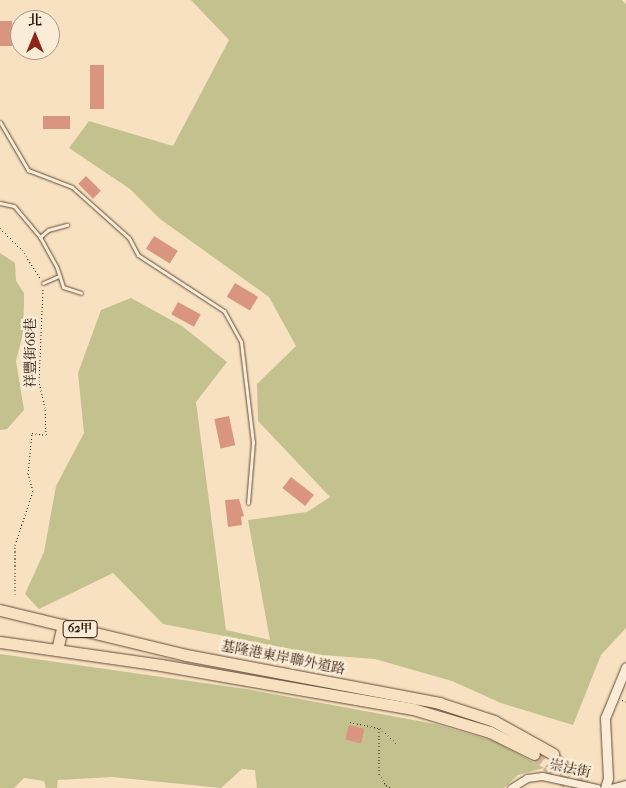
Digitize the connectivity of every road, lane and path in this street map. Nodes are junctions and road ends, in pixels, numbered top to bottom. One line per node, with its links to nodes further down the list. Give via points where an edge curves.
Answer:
1 (0, 122): 9 (lane, via 28,170 72,188 129,238 138,255 224,311 241,342 253,442)
2 (0, 203): 5 (lane, via 14,206)
3 (68, 225): 5 (lane, via 48,230)
4 (0, 228): 7 (path, via 22,250)
5 (40, 237): 6 (lane)
6 (59, 276): 7 (lane); 8 (lane, via 62,287)
7 (43, 284): 10 (path, 祥豐街68巷, via 39,381 46,434 32,433 28,468 33,491 15,545)
8 (81, 292)
9 (248, 503)
10 (15, 594)
11 (0, 610): 12 (highway, 基隆港東岸聯外道路 / 62甲)
12 (63, 625): 14 (highway); 16 (highway, 基隆港東岸聯外道路 / 62甲)
13 (0, 642): 14 (highway, 基隆港東岸聯外道路 / 62甲)
14 (57, 650): 16 (highway, 基隆港東岸聯外道路 / 62甲)
15 (626, 667): 27 (street, via 605,718 608,778)
16 (311, 685): 18 (highway, 基隆港東岸聯外道路 / 62甲, via 438,709)
17 (350, 722): 19 (path)
18 (492, 726): 21 (highway, 基隆港東岸聯外道路 / 62甲); 22 (highway, 基隆港東岸聯外道路 / 62甲)
19 (379, 728): 20 (path); 24 (path, via 379,774)
20 (396, 743)
21 (534, 754)
22 (552, 754)
23 (622, 786): 28 (street)
24 (391, 788)
25 (511, 788): 26 (street, 崇法街, via 528,778 542,776)
26 (597, 788)
27 (605, 788)
28 (611, 788)

